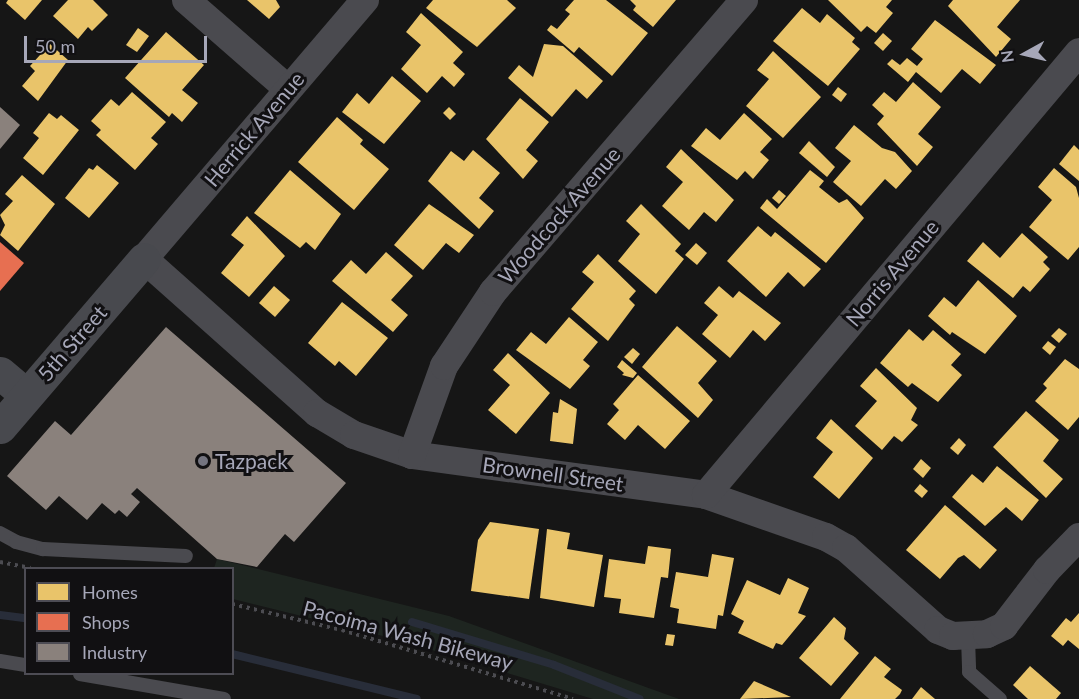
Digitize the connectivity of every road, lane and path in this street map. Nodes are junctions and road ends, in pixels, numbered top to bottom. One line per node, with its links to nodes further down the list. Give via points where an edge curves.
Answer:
1 (186, 0): 5 (street)
2 (364, 0): 5 (street, Herrick Avenue)
3 (744, 0): 10 (street, Woodcock Avenue, via 493,292 444,366)
4 (1079, 52): 11 (street, Norris Avenue)
5 (288, 88): 6 (street, Herrick Avenue)
6 (144, 259): 8 (street, 5th Street); 10 (street, Brownell Street, via 317,413 354,435)
7 (0, 373): 8 (street)
8 (26, 395): 9 (street, 5th Street)
9 (0, 427)
10 (412, 454): 11 (street, Brownell Street)
11 (706, 495): 18 (street, Brownell Street, via 826,537 880,576 938,630)
12 (0, 533): 14 (lane, via 43,549)
13 (1079, 537): 18 (street, via 1047,570 1014,617)
14 (186, 556)
15 (0, 562): 16 (path)
16 (25, 567)
17 (234, 604): 23 (path, Pacoima Wash Bikeway, via 342,630)
18 (977, 636): 24 (lane, via 969,672)
19 (0, 661): 20 (lane)
20 (24, 665)
21 (86, 675): 22 (lane)
22 (224, 699)
23 (573, 699)
24 (1000, 699)

